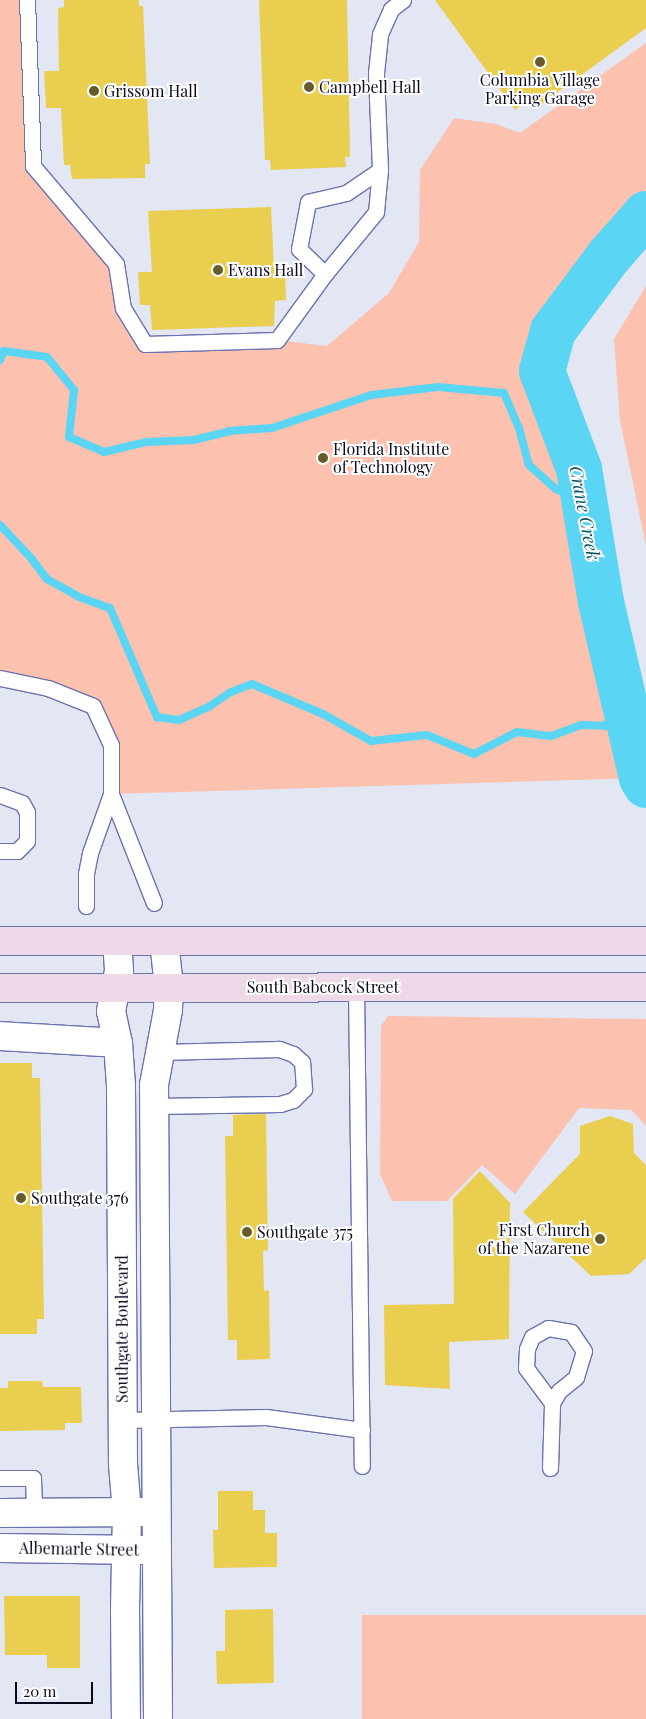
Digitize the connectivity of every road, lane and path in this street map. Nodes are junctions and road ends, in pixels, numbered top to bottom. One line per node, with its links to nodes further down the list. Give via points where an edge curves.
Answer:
1 (27, 0): 4 (lane, via 33,166 116,264 123,308 145,344 278,340)
2 (403, 0): 3 (lane, via 391,9 380,34 376,73)
3 (380, 170): 4 (lane, via 376,212); 4 (lane, via 346,192 308,202 299,249)
4 (325, 274)
5 (0, 678): 6 (lane, via 48,688 93,706 110,744)
6 (110, 794): 9 (lane); 10 (lane, via 90,853)
7 (0, 795): 8 (lane, via 22,803 27,812 27,841 17,851)
8 (0, 851)
9 (154, 903)
10 (86, 906)
11 (0, 941): 12 (main road)
12 (116, 941): 13 (main road); 15 (street, Southgate Boulevard)
13 (164, 941): 14 (main road); 16 (street, Southgate Boulevard)
14 (646, 941)
15 (117, 987): 16 (main road, South Babcock Street); 19 (main road, South Babcock Street); 21 (street, Southgate Boulevard, via 111,1011)
16 (169, 987): 17 (main road, South Babcock Street); 22 (street, Southgate Boulevard)
17 (356, 987): 18 (main road, South Babcock Street); 27 (lane)
18 (646, 987)
19 (0, 988)
20 (0, 1036): 21 (street)
21 (118, 1043): 25 (street, Southgate Boulevard)
22 (160, 1052): 23 (street, Southgate Boulevard); 23 (lane, via 280,1049 302,1062 304,1089 293,1100 280,1104)
23 (154, 1106): 26 (street, Southgate Boulevard)
24 (552, 1403): 24 (lane, via 559,1391 576,1377 584,1351 571,1332 548,1328 532,1337 527,1349 526,1368); 29 (lane)
25 (123, 1420): 26 (lane); 31 (street, Southgate Boulevard)
26 (156, 1420): 27 (lane, via 266,1417); 32 (street, Southgate Boulevard)
27 (362, 1430): 28 (lane)
28 (362, 1466)
29 (550, 1468)
30 (0, 1478): 34 (lane, via 33,1478)
31 (127, 1512): 32 (street); 34 (street); 37 (street, Southgate Boulevard)
32 (157, 1512): 38 (street, Southgate Boulevard)
33 (0, 1513): 34 (street)
34 (34, 1513): 35 (street)
35 (34, 1547): 36 (street, Albemarle Street); 37 (street, Albemarle Street)
36 (0, 1548)
37 (126, 1549): 38 (street, Albemarle Street); 39 (street, Southgate Boulevard)
38 (157, 1550): 40 (street, Southgate Boulevard)
39 (126, 1719)
40 (158, 1719)

